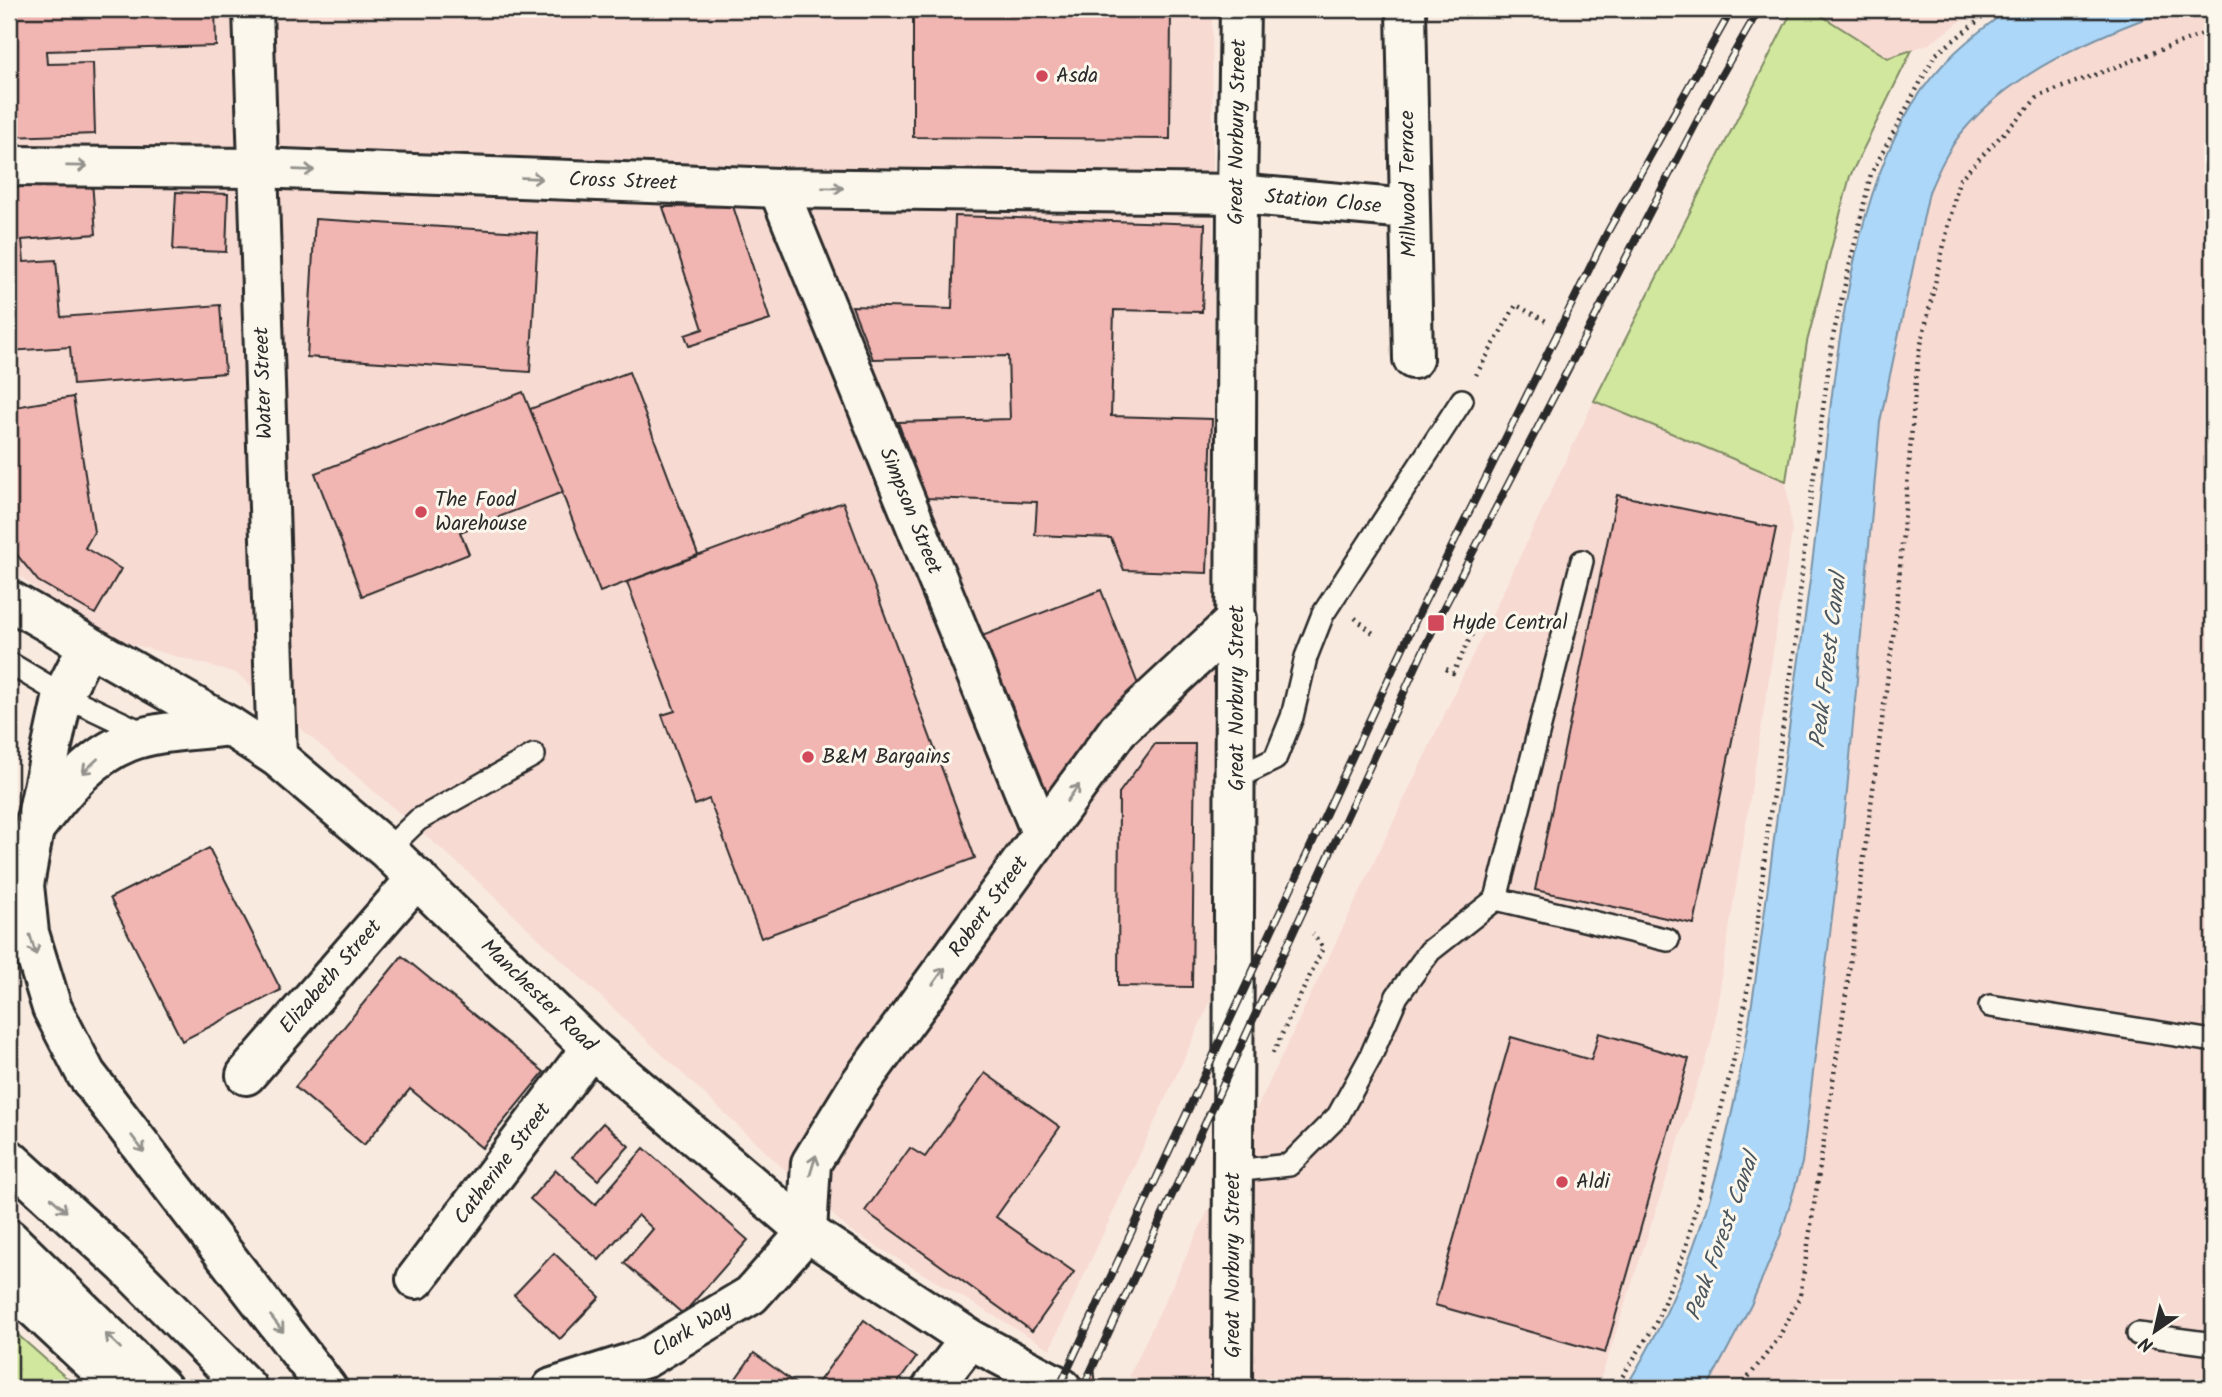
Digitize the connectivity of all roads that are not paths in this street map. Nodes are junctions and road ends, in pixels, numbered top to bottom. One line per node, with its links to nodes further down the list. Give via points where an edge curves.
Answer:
1 (253, 9): 5 (main road, Water Street)
2 (1240, 9): 7 (main road, Great Norbury Street)
3 (1406, 9): 8 (main road, Millwood Terrace)
4 (9, 166): 5 (main road, Cross Street, one-way to 5)
5 (257, 168): 6 (main road, Cross Street, one-way to 6); 20 (main road, Water Street)
6 (778, 188): 7 (main road, Cross Street, one-way to 7); 23 (main road, Simpson Street)
7 (1237, 194): 8 (main road, Station Close); 13 (main road, Great Norbury Street)
8 (1408, 209): 9 (main road, Millwood Terrace)
9 (1413, 359)
10 (1462, 400): 21 (lane, via 1322,614 1275,759)
11 (1582, 561): 26 (lane)
12 (11, 602): 14 (main road, Manchester Road)
13 (1237, 619): 21 (main road, Great Norbury Street); 23 (main road, Robert Street, one-way to 13, via 1118,730)
14 (87, 647): 16 (main road); 17 (main road, Manchester Road)
15 (9, 663): 16 (lane)
16 (63, 695): 18 (lane); 22 (main road)
17 (229, 726): 18 (main road); 20 (main road, Manchester Road)
18 (150, 736): 22 (main road, one-way to 22, via 97,758)
19 (534, 755): 24 (lane, via 418,820)
20 (277, 757): 24 (main road, Manchester Road)
21 (1236, 778): 33 (main road, Great Norbury Street)
22 (34, 829): 44 (main road, one-way to 44, via 24,885 29,933 52,1008 86,1074)
23 (1042, 835): 34 (main road, Robert Street, one-way to 23, via 811,1163 859,1085)
24 (387, 850): 25 (main road, Manchester Road)
25 (417, 878): 30 (main road, Manchester Road); 31 (main road, Elizabeth Street)
26 (1496, 899): 27 (lane); 33 (lane, via 1430,951 1397,996 1338,1116 1289,1164)
27 (1668, 940)
28 (1990, 1006): 29 (lane)
29 (2213, 1041)
30 (591, 1048): 34 (main road, Manchester Road); 36 (main road, Catherine Street)
31 (246, 1075)
32 (9, 1159): 43 (main road, one-way to 43, via 125,1265)
33 (1234, 1171): 48 (main road, Great Norbury Street)
34 (807, 1232): 39 (main road, Manchester Road); 45 (main road, Clark Way, via 751,1295 646,1358)
35 (9, 1239): 42 (main road, one-way to 35)
36 (416, 1279)
37 (9, 1284): 41 (main road)
38 (2138, 1334): 40 (lane)
39 (970, 1339): 46 (main road); 47 (main road, Manchester Road)
40 (2213, 1344)
41 (120, 1388)
42 (162, 1388)
43 (247, 1388)
44 (327, 1388)
45 (552, 1388)
46 (932, 1388)
47 (1062, 1388)
48 (1232, 1388)

